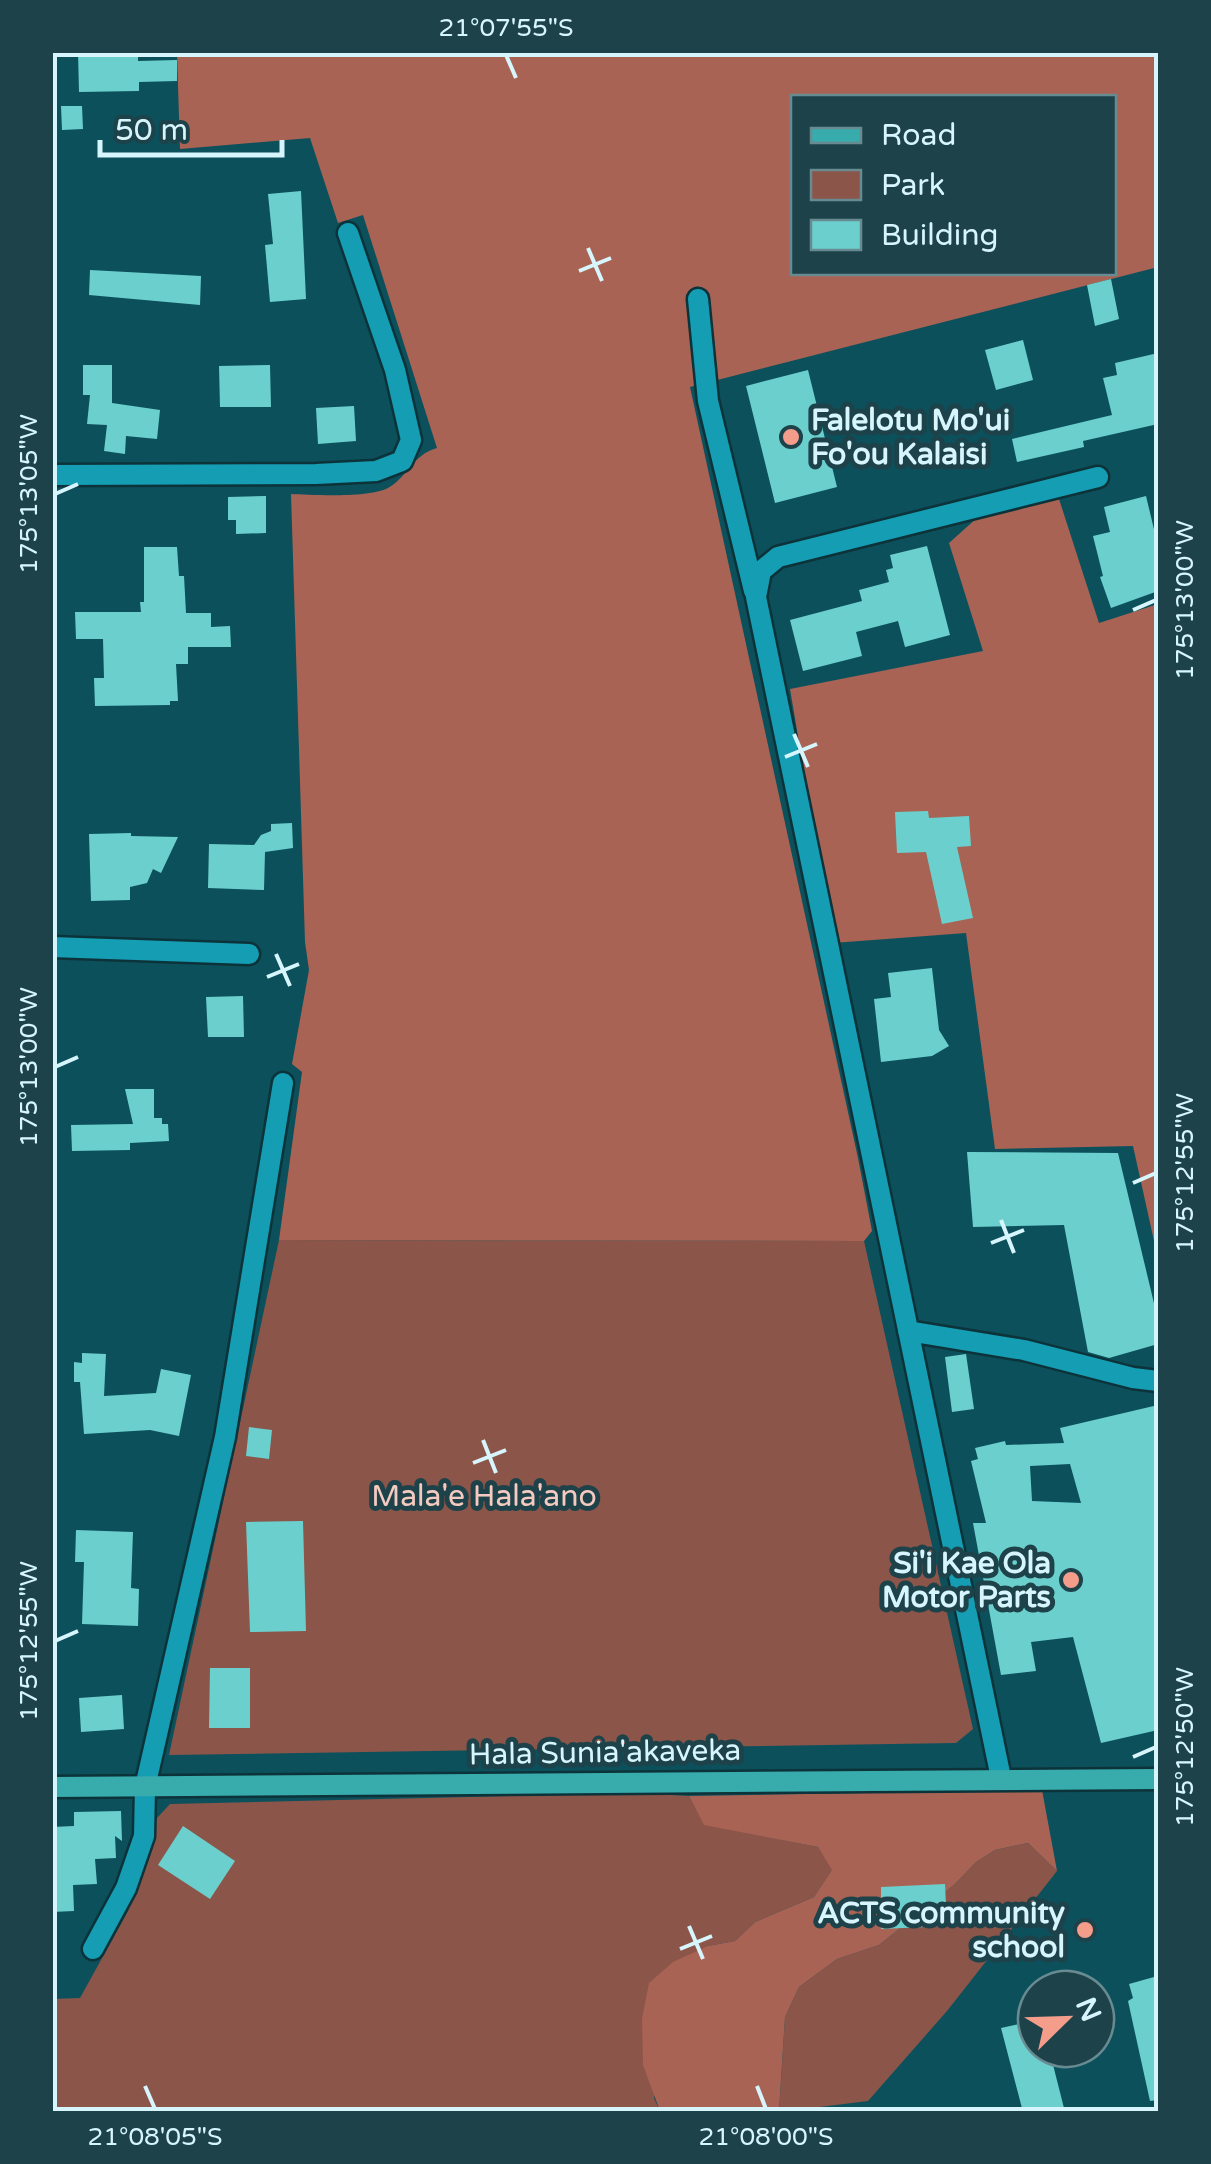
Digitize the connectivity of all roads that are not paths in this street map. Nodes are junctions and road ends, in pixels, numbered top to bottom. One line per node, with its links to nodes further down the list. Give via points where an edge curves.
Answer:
1 (348, 233): 3 (street, via 395,370 411,440 402,461 376,471 316,474)
2 (698, 299): 5 (street, via 708,401)
3 (52, 476)
4 (1098, 477): 5 (street, via 778,556 761,571)
5 (756, 598): 9 (street)
6 (52, 947): 7 (street)
7 (248, 954)
8 (283, 1083): 14 (street, via 225,1437)
9 (908, 1331): 10 (street); 11 (street)
10 (1158, 1381)
11 (1001, 1778): 12 (street, Hala Sunia'akaveka); 14 (street, Hala Sunia'akaveka)
12 (1158, 1780)
13 (52, 1786): 14 (street, Hala Sunia'akaveka)
14 (145, 1787): 15 (street, via 144,1836)
15 (93, 1949)

